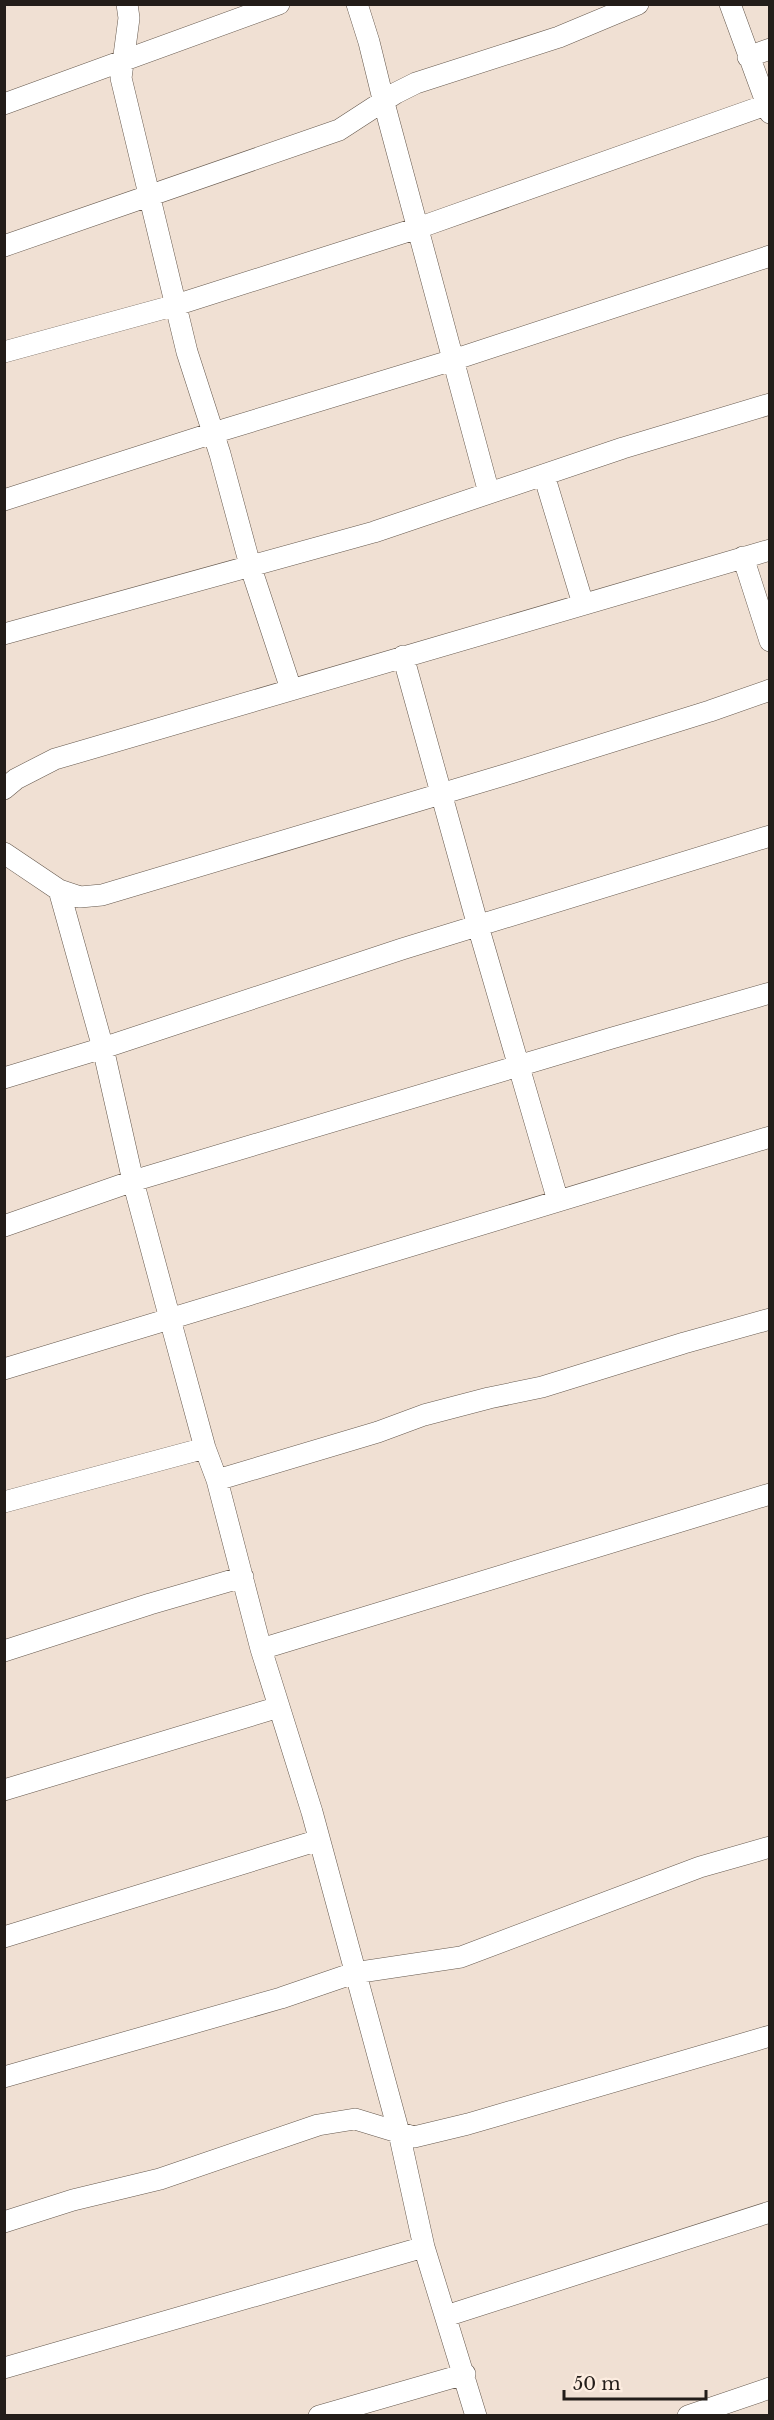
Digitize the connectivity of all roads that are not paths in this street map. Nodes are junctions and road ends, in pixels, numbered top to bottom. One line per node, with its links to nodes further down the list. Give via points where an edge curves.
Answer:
1 (127, 4): 8 (street, via 129,18)
2 (279, 4): 8 (street)
3 (357, 4): 9 (street)
4 (638, 4): 9 (street, via 559,37 416,83)
5 (730, 4): 7 (street)
6 (770, 49): 7 (street)
7 (748, 57): 11 (street)
8 (122, 63): 10 (street); 12 (street, via 121,78)
9 (384, 103): 12 (street, via 339,130); 13 (street)
10 (4, 104)
11 (768, 109): 13 (street)
12 (150, 196): 14 (street); 16 (street)
13 (418, 228): 16 (street); 18 (street)
14 (4, 246)
15 (770, 256): 18 (street)
16 (176, 304): 17 (street); 20 (street)
17 (4, 352)
18 (453, 360): 20 (street); 22 (street)
19 (770, 404): 21 (street)
20 (213, 433): 23 (street); 26 (street)
21 (544, 475): 22 (street); 27 (street)
22 (489, 493): 26 (street, via 374,532)
23 (4, 500)
24 (770, 550): 25 (street)
25 (742, 558): 27 (street); 29 (street)
26 (250, 565): 28 (street); 31 (street)
27 (583, 604): 30 (street)
28 (4, 634)
29 (770, 641)
30 (403, 656): 31 (street); 34 (street)
31 (291, 689): 33 (street, via 55,759 15,779)
32 (770, 690): 34 (street)
33 (4, 789)
34 (441, 794): 37 (street, via 102,895 80,897); 38 (street)
35 (770, 836): 38 (street)
36 (4, 853): 37 (street)
37 (59, 890): 40 (street)
38 (478, 926): 40 (street); 41 (street)
39 (770, 993): 41 (street)
40 (103, 1048): 42 (street); 44 (street)
41 (519, 1066): 44 (street); 45 (street)
42 (4, 1078)
43 (770, 1137): 45 (street)
44 (133, 1181): 46 (street); 47 (street)
45 (558, 1201): 47 (street)
46 (4, 1226)
47 (170, 1319): 49 (street); 50 (street)
48 (770, 1319): 51 (street, via 542,1387 424,1415)
49 (4, 1369)
50 (206, 1448): 51 (street); 53 (street)
51 (217, 1480): 54 (street)
52 (770, 1494): 55 (street)
53 (4, 1502)
54 (243, 1578): 55 (street); 56 (street)
55 (261, 1649): 57 (street)
56 (4, 1651)
57 (279, 1707): 58 (street); 59 (street)
58 (4, 1790)
59 (319, 1840): 61 (street); 62 (street)
60 (770, 1847): 62 (street, via 688,1871 461,1958)
61 (4, 1937)
62 (354, 1973): 64 (street, via 281,1998); 65 (street)
63 (770, 2036): 65 (street, via 437,2132 414,2137)
64 (4, 2076)
65 (399, 2133): 67 (street, via 355,2119 318,2125 160,2179); 68 (street)
66 (770, 2212): 69 (street)
67 (4, 2222)
68 (424, 2247): 69 (street); 70 (street)
69 (446, 2316): 71 (street)
70 (4, 2368)
71 (465, 2374): 73 (street); 74 (street)
72 (770, 2388): 75 (street)
73 (319, 2415)
74 (476, 2415)
75 (688, 2415)

